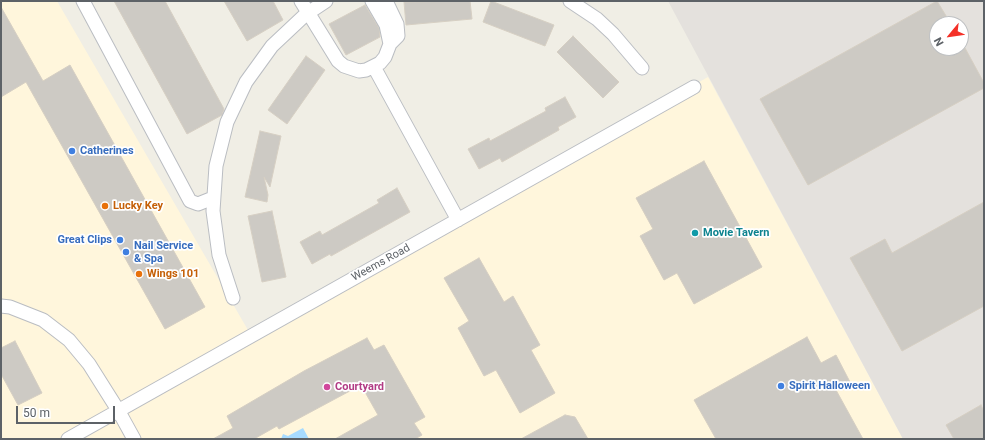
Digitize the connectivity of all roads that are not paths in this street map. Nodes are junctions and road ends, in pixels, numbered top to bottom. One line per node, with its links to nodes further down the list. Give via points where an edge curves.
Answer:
1 (83, 1): 12 (street, via 190,201 198,204)
2 (302, 1): 7 (street)
3 (326, 1): 7 (street)
4 (372, 1): 8 (street, via 386,25)
5 (386, 1): 8 (street, via 397,24 398,36)
6 (578, 3): 10 (street, via 613,34)
7 (308, 13): 9 (street, via 333,55 344,66 358,71); 12 (street, via 272,46 246,82 220,144)
8 (390, 44): 9 (street, via 385,57)
9 (374, 67): 13 (street)
10 (642, 68)
11 (694, 88): 13 (street, Weems Road)
12 (213, 198): 14 (street, via 219,255)
13 (458, 220): 16 (street, Weems Road)
14 (233, 298)
15 (1, 306): 16 (street, via 43,320 69,340 89,364)
16 (118, 410): 17 (street, Weems Road); 18 (street)
17 (68, 439)
18 (134, 439)

